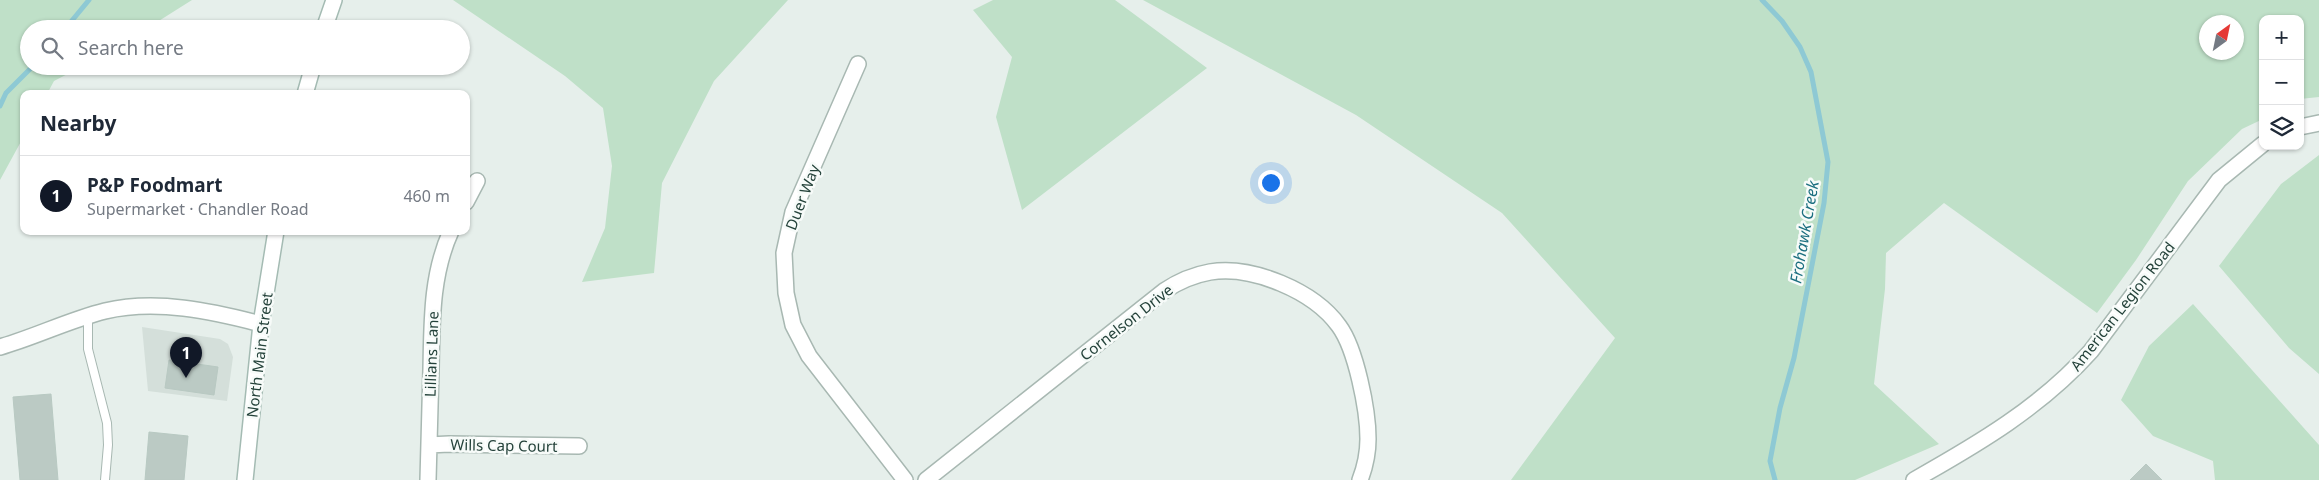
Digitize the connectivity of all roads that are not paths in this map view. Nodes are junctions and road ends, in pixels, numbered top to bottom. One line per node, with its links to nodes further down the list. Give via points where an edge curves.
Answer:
1 (334, 0): 2 (street)
2 (327, 20)
3 (858, 64): 21 (street, Duer Way, via 793,212 784,254 786,293 793,324 809,356)
4 (310, 75): 5 (street)
5 (306, 90)
6 (2319, 122): 7 (street)
7 (2304, 126)
8 (2259, 147): 24 (street, American Legion Road, via 2218,180 2071,374 2034,405 1987,437)
9 (477, 181): 10 (street)
10 (470, 194)
11 (275, 235): 14 (street, North Main Street)
12 (449, 235): 16 (street, Lillians Lane, via 436,280 432,316)
13 (88, 316): 14 (street, via 130,307 153,306); 15 (street); 18 (lane, via 88,349 107,423)
14 (261, 324): 19 (street, North Main Street)
15 (0, 347)
16 (429, 445): 17 (street, Wills Cap Court); 20 (street, Lillians Lane)
17 (579, 446)
18 (105, 480)
19 (245, 480)
20 (428, 480)
21 (905, 480)
22 (926, 480): 23 (street, Cornelson Drive, via 1164,291 1191,277 1212,272 1262,277 1287,286 1310,298 1338,324 1355,358 1368,426 1367,453)
23 (1360, 480)
24 (1914, 480)

